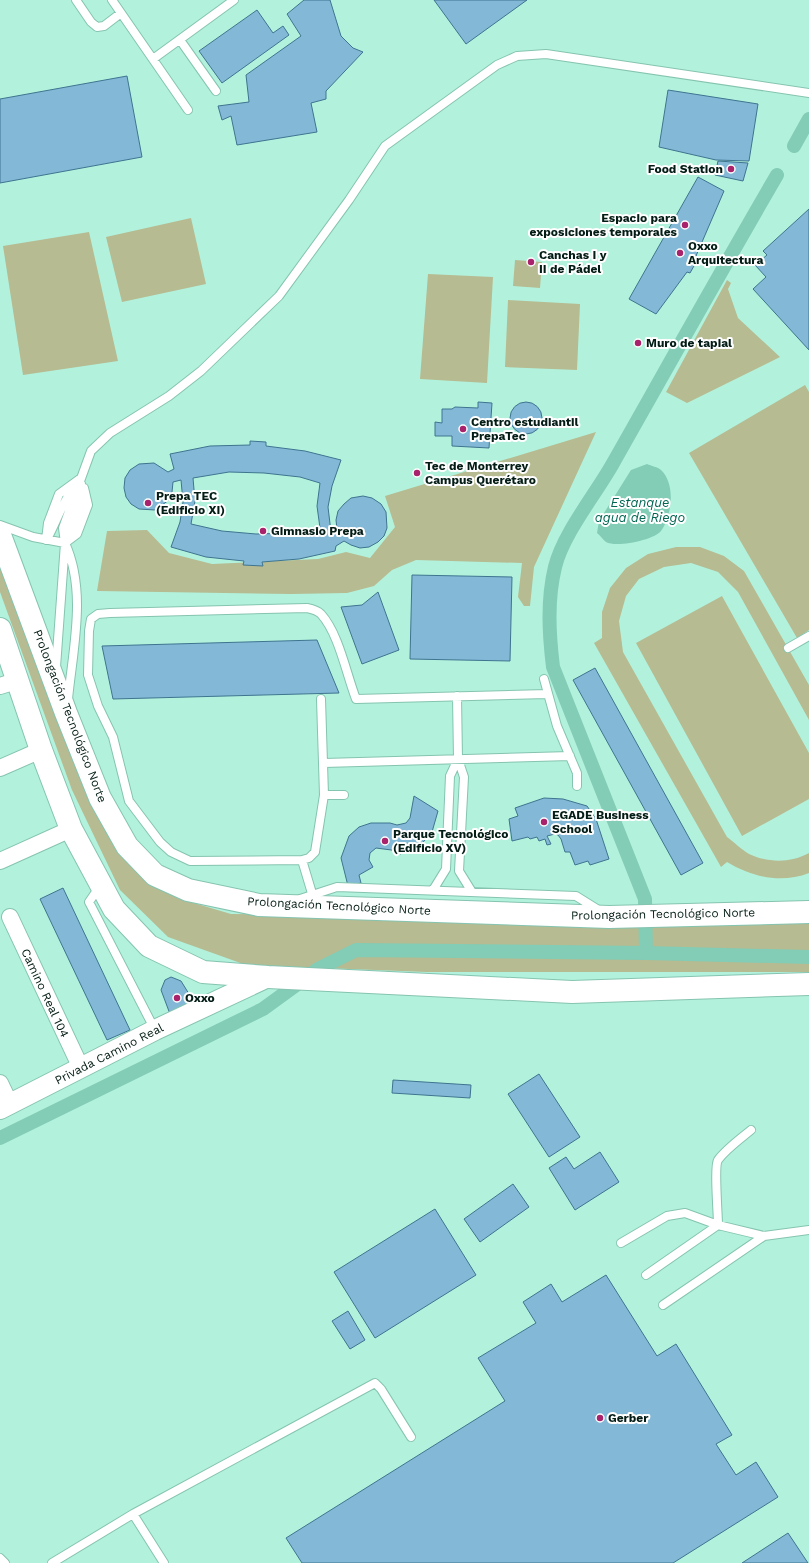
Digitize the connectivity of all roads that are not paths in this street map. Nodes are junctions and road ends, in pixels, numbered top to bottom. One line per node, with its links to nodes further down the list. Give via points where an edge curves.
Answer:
1 (76, 0): 4 (lane, via 97,27 104,26)
2 (112, 0): 4 (lane)
3 (234, 0): 5 (lane)
4 (121, 13): 6 (lane)
5 (180, 40): 6 (lane); 7 (lane)
6 (153, 59): 9 (lane)
7 (216, 91)
8 (809, 93): 10 (lane, via 546,54 517,56 497,65 384,146 349,200 279,296 201,371 169,396 110,433 91,452)
9 (188, 110)
10 (82, 477): 13 (lane, via 59,494 48,523); 14 (lane, via 63,528); 14 (lane, via 88,505 77,534)
11 (0, 525): 13 (lane)
12 (0, 535): 19 (main road, Prolongación Tecnológico Norte)
13 (46, 540): 14 (lane)
14 (65, 543): 19 (lane); 24 (lane, via 75,573 78,607)
15 (0, 629): 20 (main road)
16 (809, 636): 17 (lane)
17 (788, 648)
18 (544, 679): 21 (lane)
19 (55, 681): 24 (main road, Prolongación Tecnológico Norte)
20 (8, 683): 25 (main road)
21 (547, 694): 22 (lane); 26 (lane)
22 (457, 696): 27 (lane); 34 (lane, via 356,699 333,634 321,615 307,608 110,613 98,614 91,619 88,675 98,706 113,737 129,801 160,842 171,852 190,861)
23 (321, 699): 28 (lane)
24 (66, 713): 39 (main road, Prolongación Tecnológico Norte, via 100,798 127,846 155,875 188,890 245,903 282,904)
25 (40, 750): 29 (street); 33 (main road)
26 (570, 756): 27 (lane); 30 (lane, via 577,773)
27 (458, 759): 28 (lane); 37 (lane, via 450,776 446,869); 38 (lane, via 464,777 459,871)
28 (324, 763): 31 (lane)
29 (0, 768)
30 (577, 786)
31 (324, 795): 32 (lane); 34 (lane, via 315,852)
32 (344, 795)
33 (71, 829): 35 (street); 36 (main road)
34 (302, 860): 39 (lane)
35 (0, 861)
36 (100, 885): 43 (main road, via 114,909 149,946); 47 (lane, via 89,902)
37 (433, 890): 38 (lane); 39 (lane, via 337,887)
38 (472, 892): 42 (lane, via 576,896)
39 (314, 900): 42 (main road, Prolongación Tecnológico Norte)
40 (809, 912): 42 (main road, Prolongación Tecnológico Norte)
41 (10, 917): 48 (street, Camino Real 104)
42 (609, 917)
43 (203, 972): 44 (main road); 46 (street)
44 (276, 978): 45 (main road, via 572,992); 46 (street, Privada Camino Real)
45 (809, 984)
46 (220, 1000): 47 (street, Privada Camino Real)
47 (155, 1030): 48 (street, Privada Camino Real)
48 (81, 1068): 50 (street, Privada Camino Real)
49 (0, 1083): 50 (street)
50 (5, 1107)
51 (750, 1130): 52 (lane, via 717,1161 715,1172 718,1188)
52 (718, 1225): 54 (lane); 55 (lane, via 685,1213 676,1213); 56 (lane)
53 (809, 1230): 54 (lane)
54 (764, 1236): 57 (lane)
55 (621, 1244)
56 (646, 1275)
57 (663, 1304)
58 (411, 1437): 59 (lane, via 375,1383)
59 (133, 1514): 62 (lane); 63 (lane)
60 (0, 1558): 61 (lane)
61 (5, 1563)
62 (52, 1563)
63 (164, 1563)

